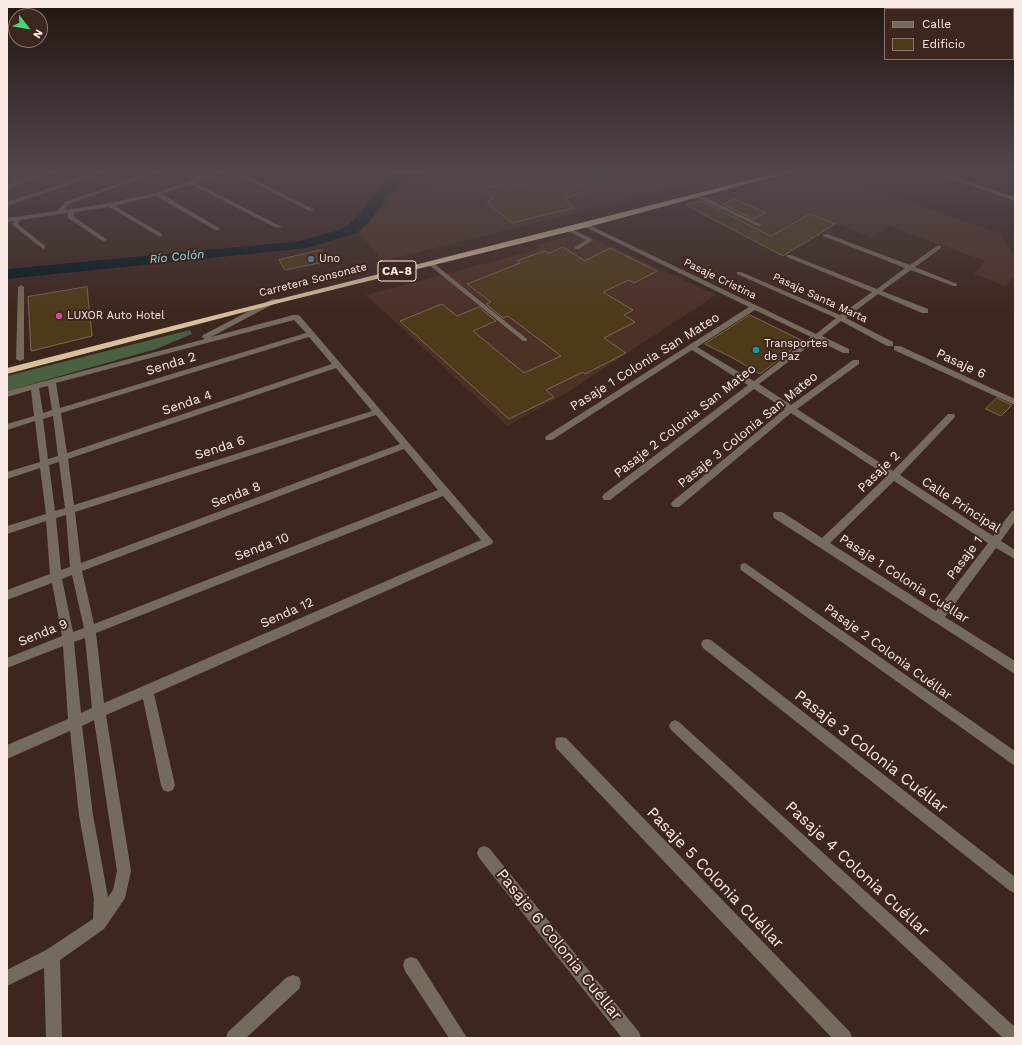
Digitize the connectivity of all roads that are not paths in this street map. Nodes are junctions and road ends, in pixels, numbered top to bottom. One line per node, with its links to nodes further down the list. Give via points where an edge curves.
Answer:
1 (17, 221): 17 (street, via 17,226)
2 (76, 221): 16 (street)
3 (136, 221): 14 (street)
4 (203, 221): 12 (street)
5 (267, 221): 11 (street)
6 (574, 221): 38 (highway, CA-8)
7 (605, 221): 10 (highway, Carretera Sonsonate / CA-8)
8 (751, 221): 9 (lane)
9 (760, 225)
10 (585, 226): 13 (highway, Carretera Sonsonate / CA-8); 28 (street, Pasaje Cristina)
11 (279, 227)
12 (217, 229)
13 (568, 229): 19 (lane, via 590,240); 21 (highway, Carretera Sonsonate / CA-8)
14 (160, 235)
15 (825, 235): 22 (street)
16 (104, 240)
17 (43, 246)
18 (939, 247): 22 (street, Pasaje 2 Colonia San Mateo)
19 (577, 248)
20 (789, 256): 26 (street)
21 (430, 263): 27 (highway, Carretera Sonsonate / CA-8); 33 (lane)
22 (911, 268): 24 (street); 26 (street, Pasaje 2 Colonia San Mateo)
23 (739, 273): 30 (street, Pasaje Santa Marta)
24 (955, 285)
25 (21, 286): 38 (street)
26 (878, 292): 29 (street); 30 (street, Pasaje 2 Colonia San Mateo)
27 (276, 301): 36 (street); 42 (highway, Carretera Sonsonate / CA-8)
28 (754, 307): 32 (street, Pasaje Cristina); 34 (street, Pasaje 1 Colonia San Mateo)
29 (925, 311)
30 (841, 318): 32 (street, Pasaje 2 Colonia San Mateo); 35 (street, Pasaje Santa Marta)
31 (310, 334): 36 (street, via 296,317); 41 (street); 49 (street, Senda 2)
32 (816, 338): 37 (street, Pasaje Cristina); 44 (street, Pasaje 2 Colonia San Mateo)
33 (525, 340)
34 (691, 346): 44 (street, Calle Principal); 54 (street, Pasaje 1 Colonia San Mateo)
35 (894, 346): 47 (street, Pasaje 6)
36 (184, 347): 43 (street)
37 (846, 352)
38 (20, 359): 39 (highway, CA-8)
39 (7, 362)
40 (856, 362): 48 (street, Pasaje 3 Colonia San Mateo)
41 (338, 366): 50 (street); 56 (street, Senda 4)
42 (7, 371)
43 (52, 382): 45 (street); 49 (street)
44 (754, 384): 48 (street, Calle Principal); 61 (street, Pasaje 2 Colonia San Mateo)
45 (35, 387): 46 (street); 52 (street)
46 (7, 394)
47 (1015, 402)
48 (792, 409): 59 (street, Calle Principal); 62 (street, Pasaje 3 Colonia San Mateo)
49 (56, 412): 52 (street, Senda 2); 56 (street)
50 (377, 412): 55 (street); 63 (street, Senda 6)
51 (951, 416): 59 (street, Pasaje 2)
52 (39, 418): 53 (street, Senda 2); 57 (street)
53 (7, 427)
54 (549, 438)
55 (406, 445): 60 (street); 72 (street, Senda 8)
56 (63, 459): 57 (street, Senda 4); 63 (street)
57 (44, 464): 58 (street, Senda 4); 66 (street)
58 (7, 476)
59 (893, 476): 68 (street, Calle Principal); 69 (street, Pasaje 2)
60 (445, 491): 76 (street, Senda 10); 81 (street, Senda 12, via 488,541)
61 (607, 498)
62 (676, 504)
63 (70, 509): 66 (street, Senda 6); 72 (street)
64 (1015, 514): 68 (street, Pasaje 1)
65 (778, 515): 69 (street, Pasaje 1 Colonia Cuéllar)
66 (51, 516): 67 (street, Senda 6); 73 (street)
67 (7, 530)
68 (994, 542): 70 (street, Calle Principal); 75 (street, Pasaje 1)
69 (822, 544): 75 (street, Pasaje 1 Colonia Cuéllar)
70 (1015, 555)
71 (746, 567): 87 (street, Pasaje 2 Colonia Cuéllar)
72 (76, 569): 73 (street, Senda 8); 76 (street)
73 (56, 577): 74 (street, Senda 8); 77 (street)
74 (7, 595)
75 (938, 618): 80 (street, Pasaje 1 Colonia Cuéllar)
76 (90, 630): 77 (street, Senda 9); 82 (street)
77 (68, 638): 79 (street, Senda 9); 83 (street)
78 (707, 644): 90 (street, Pasaje 3 Colonia Cuéllar)
79 (7, 663)
80 (1015, 668)
81 (147, 691): 82 (street, Senda 12); 88 (street)
82 (98, 712): 83 (street, Senda 12); 91 (street, via 124,870 120,893)
83 (75, 722): 86 (street, Senda 12); 91 (street, via 86,815 101,899)
84 (675, 726): 101 (street, Pasaje 4 Colonia Cuéllar)
85 (561, 743): 100 (street, Pasaje 5 Colonia Cuéllar)
86 (7, 752)
87 (1015, 759)
88 (168, 785)
89 (484, 853): 99 (street, Pasaje 6 Colonia Cuéllar)
90 (1015, 886)
91 (100, 924): 92 (street)
92 (52, 956): 94 (street); 96 (street)
93 (411, 965): 98 (street)
94 (7, 978)
95 (293, 983): 97 (street)
96 (54, 1038)
97 (234, 1038)
98 (459, 1038)
99 (633, 1038)
100 (844, 1038)
101 (1015, 1038)

